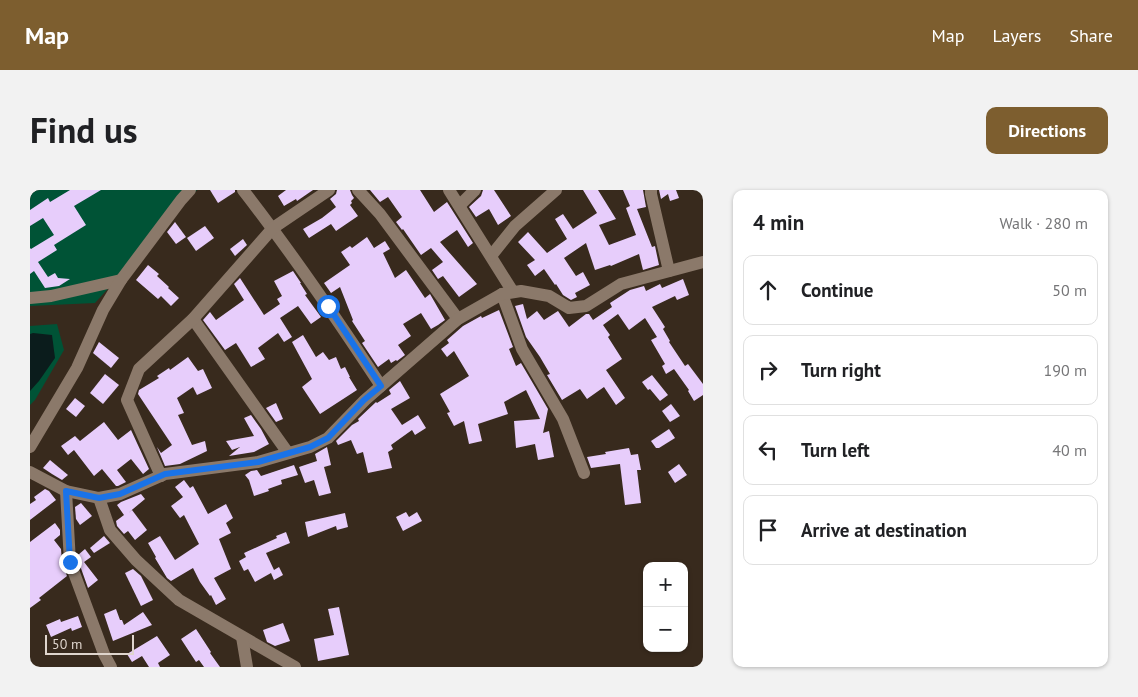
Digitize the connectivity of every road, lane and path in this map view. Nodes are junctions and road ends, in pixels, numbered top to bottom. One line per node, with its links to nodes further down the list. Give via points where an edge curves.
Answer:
1 (190, 190): 14 (street)
2 (243, 190): 10 (street)
3 (329, 190): 10 (street)
4 (358, 190): 18 (street, via 380,214)
5 (449, 190): 9 (street)
6 (476, 190): 9 (street)
7 (556, 190): 11 (street, via 515,226)
8 (651, 190): 13 (street)
9 (460, 205): 11 (street)
10 (273, 228): 17 (street); 19 (street)
11 (491, 256): 15 (street)
12 (703, 262): 13 (street)
13 (669, 271): 15 (street, via 621,284 586,306 568,308 549,296 521,291)
14 (121, 280): 16 (street); 20 (street, via 103,310 77,368)
15 (508, 293): 18 (street); 23 (street, via 522,349 563,419)
16 (30, 298)
17 (193, 319): 21 (street); 24 (street, via 139,369 127,400)
18 (458, 319): 19 (street)
19 (381, 386): 21 (street, via 328,438)
20 (30, 447)
21 (288, 453): 24 (street, via 258,462)
22 (30, 472): 25 (street)
23 (584, 473)
24 (161, 476): 26 (street, via 120,494)
25 (66, 491): 26 (street); 28 (street, via 70,562)
26 (99, 498): 27 (street, via 110,530 136,560 179,600)
27 (242, 636): 29 (street); 30 (street)
28 (111, 667)
29 (247, 667)
30 (295, 667)

